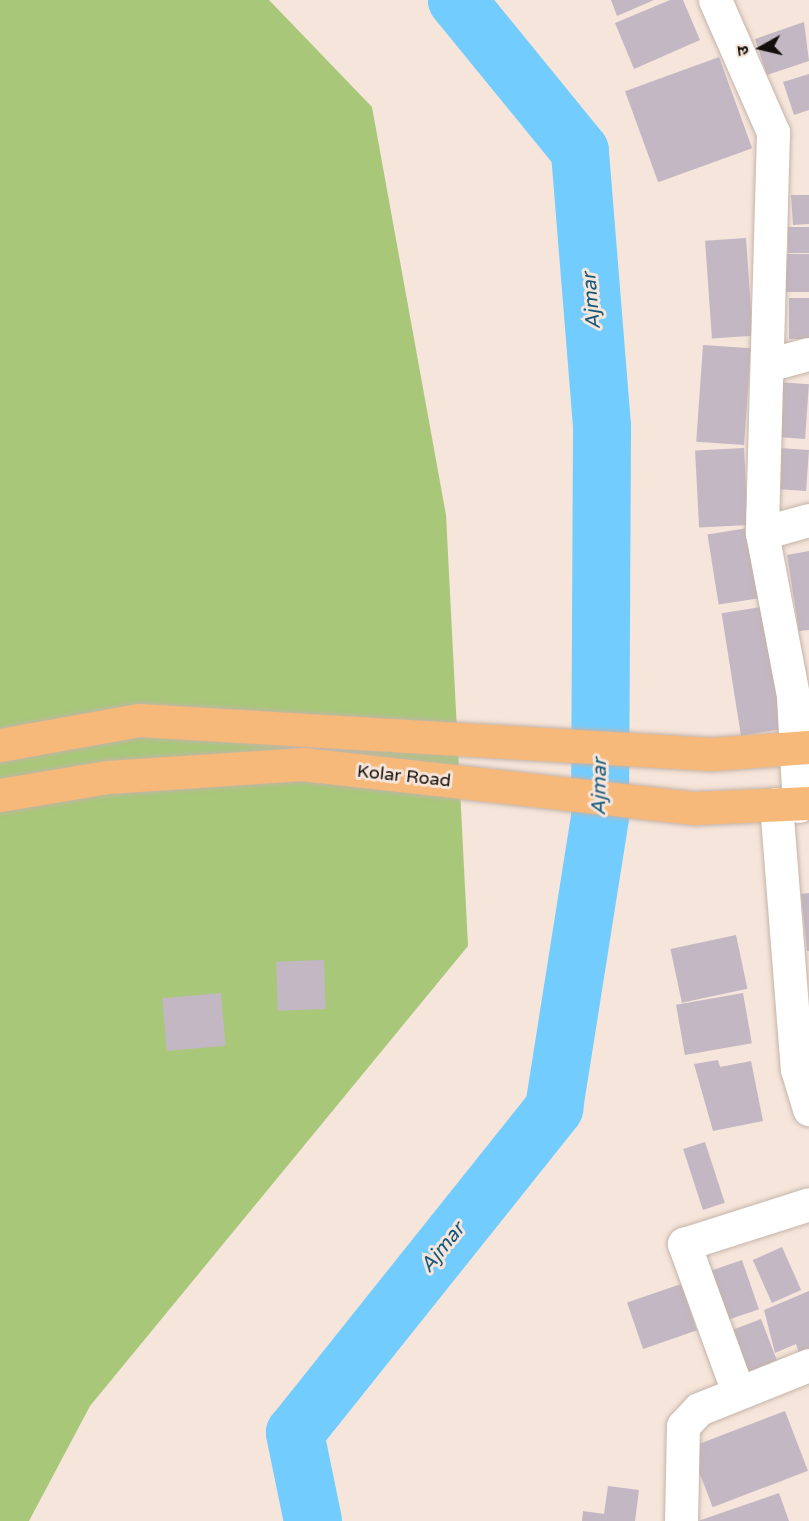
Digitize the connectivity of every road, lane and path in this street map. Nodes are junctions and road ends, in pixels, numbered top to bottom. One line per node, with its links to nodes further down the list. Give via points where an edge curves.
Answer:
1 (715, 0): 3 (street, via 773,132)
2 (809, 354): 3 (street)
3 (771, 364): 5 (street)
4 (809, 520): 5 (street)
5 (762, 532): 7 (street)
6 (0, 745): 7 (main road, via 140,720 297,726 711,754)
7 (802, 748): 9 (street)
8 (0, 795): 9 (main road, Kolar Road, via 108,777 302,764 695,808)
9 (794, 804): 10 (street)
10 (803, 1069): 11 (street)
11 (809, 1109)
12 (809, 1204): 14 (street, via 684,1244)
13 (809, 1365): 14 (street)
14 (738, 1392): 15 (street, via 699,1409 683,1426)
15 (681, 1521)

